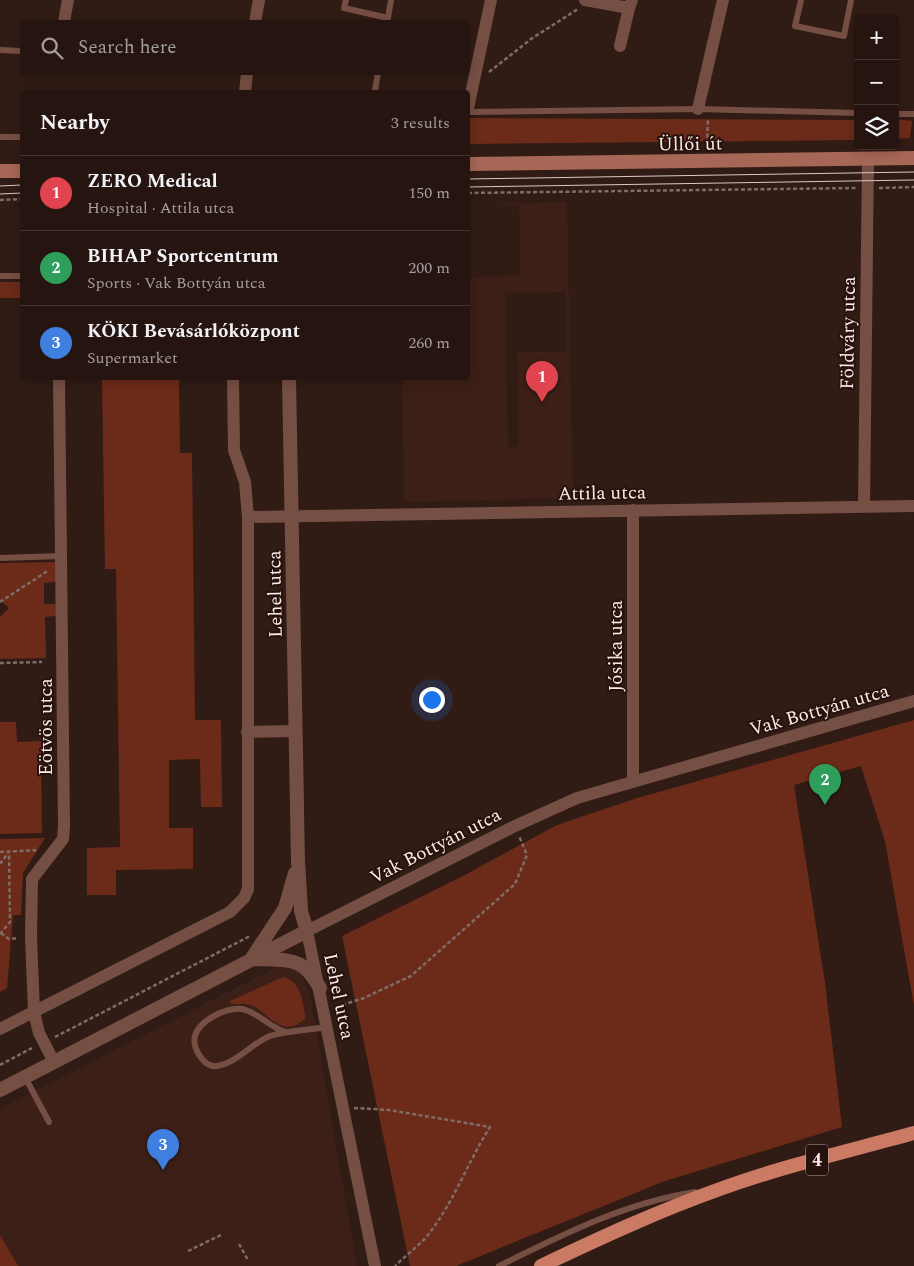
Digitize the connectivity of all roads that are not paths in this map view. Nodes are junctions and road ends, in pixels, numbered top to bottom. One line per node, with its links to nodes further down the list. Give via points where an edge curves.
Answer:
1 (68, 0): 11 (street)
2 (259, 0): 12 (street)
3 (346, 0): 13 (lane, via 344,8)
4 (391, 0): 13 (lane)
5 (491, 0): 21 (street)
6 (723, 0): 22 (street)
7 (801, 0): 8 (lane, via 795,26 844,36)
8 (851, 0)
9 (588, 1): 10 (street)
10 (630, 4): 14 (street)
11 (64, 20)
12 (255, 20)
13 (387, 20)
14 (620, 46)
15 (0, 50): 16 (lane)
16 (20, 51)
17 (247, 75): 19 (street)
18 (377, 75): 20 (lane)
19 (245, 90)
20 (374, 90)
21 (470, 97)
22 (703, 109): 23 (lane, Üllői út); 24 (lane, Üllői út)
23 (470, 112)
24 (854, 113)
25 (899, 114): 26 (lane)
26 (914, 114)
27 (0, 137): 28 (lane)
28 (20, 137)
29 (914, 158): 30 (main road, Üllői út)
30 (868, 159): 31 (main road, Üllői út); 40 (street, Földváry utca)
31 (470, 164)
32 (0, 171): 33 (main road)
33 (20, 171)
34 (0, 276): 35 (lane)
35 (20, 276)
36 (59, 380): 44 (street, Eötvös utca)
37 (234, 380): 43 (street, Lehel utca, via 234,450 245,482)
38 (289, 380): 42 (street, Lehel utca)
39 (914, 506): 40 (street, Attila utca)
40 (864, 507): 41 (street, Attila utca)
41 (634, 510): 42 (street, Attila utca); 49 (street, Jósika utca)
42 (291, 515): 43 (street); 47 (street, Lehel utca)
43 (248, 517): 48 (street, Lehel utca)
44 (61, 556): 45 (lane); 54 (street, Eötvös utca, via 64,826 63,839 32,879)
45 (0, 558)
46 (914, 701): 49 (street, Vak Bottyán utca)
47 (296, 731): 48 (street); 50 (street, Lehel utca)
48 (248, 732): 54 (street, Lehel utca, via 249,874 244,898 230,912)
49 (634, 781): 51 (street, Vak Bottyán utca, via 577,798 515,826)
50 (298, 861): 51 (street, Lehel utca, via 301,911); 52 (street, via 285,908)
51 (307, 931): 52 (street, Vak Bottyán utca); 53 (street, Lehel utca)
52 (252, 959): 53 (street, via 292,961 306,969); 58 (street, Vak Bottyán utca)
53 (320, 988): 55 (street, Lehel utca)
54 (34, 1012): 56 (street); 58 (street, Eötvös utca)
55 (328, 1027): 57 (lane); 64 (street, Lehel utca)
56 (0, 1029)
57 (286, 1032): 57 (lane, via 274,1029 243,1009 224,1011 201,1026 195,1036 196,1050 205,1063 216,1066 232,1060 269,1036)
58 (54, 1062): 59 (street, Vak Bottyán utca)
59 (25, 1077): 60 (street, Vak Bottyán utca); 61 (lane)
60 (0, 1090)
61 (49, 1122)
62 (914, 1133): 63 (main road, 4)
63 (721, 1188): 65 (lane, via 675,1196 616,1213); 66 (main road, 4, via 631,1224)
64 (375, 1266)
65 (499, 1266)
66 (541, 1266)

